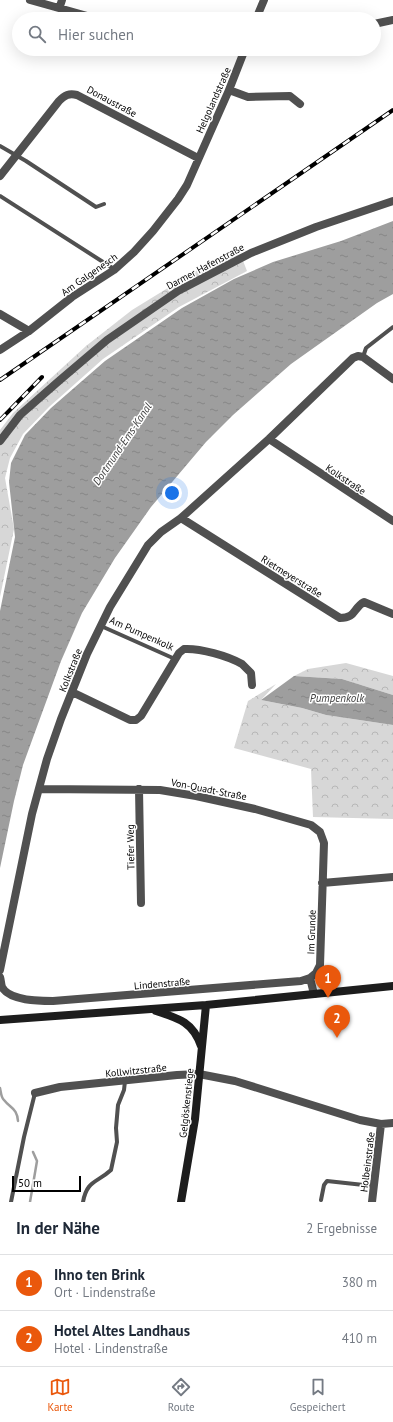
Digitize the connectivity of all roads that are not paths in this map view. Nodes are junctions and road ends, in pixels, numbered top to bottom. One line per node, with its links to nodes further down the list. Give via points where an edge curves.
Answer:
1 (30, 0): 4 (street)
2 (62, 0): 4 (street)
3 (264, 0): 6 (street)
4 (59, 9): 5 (street)
5 (71, 12)
6 (259, 12)
7 (393, 20): 8 (street)
8 (381, 23)
9 (242, 56): 10 (street, Helgolandstraße)
10 (229, 90): 11 (street, via 248,97 290,96); 14 (street, Helgolandstraße)
11 (300, 104)
12 (0, 146): 13 (lane)
13 (16, 156): 14 (street, Donaustraße, via 59,101 65,95 72,94); 15 (street, Donaustraße); 18 (lane, via 96,207)
14 (198, 158): 19 (street, Am Galgenesch, via 178,199 134,252)
15 (0, 176)
16 (0, 196): 19 (lane)
17 (393, 201): 27 (street, Darmer Hafenstraße, via 316,227 251,253 178,291 107,340 20,415)
18 (104, 204)
19 (114, 270): 22 (street, Am Galgenesch, via 72,297)
20 (0, 314): 22 (street)
21 (393, 327): 24 (lane, via 366,348)
22 (29, 331): 23 (street, Am Galgenesch)
23 (0, 350)
24 (363, 357): 25 (street); 26 (street, Kolkstraße, via 353,358)
25 (393, 379)
26 (269, 439): 28 (street, Kolkstraße); 29 (street, Kolkstraße)
27 (0, 441)
28 (181, 518): 30 (street, Rietmeyerstraße, via 340,618 348,618 359,604 364,602); 31 (street, Kolkstraße, via 148,545)
29 (393, 522)
30 (393, 614)
31 (101, 625): 32 (lane, Am Pumpenkolk); 34 (street, Kolkstraße)
32 (175, 659): 33 (street, Am Pumpenkolk, via 184,649 193,648 230,659 251,673); 34 (street, Am Pumpenkolk, via 141,716 136,720 130,720)
33 (252, 685)
34 (72, 692): 35 (street, Kolkstraße)
35 (39, 789): 36 (street, Von-Quadt-Straße); 40 (street, Kolkstraße)
36 (139, 789): 38 (street, Von-Quadt-Straße, via 196,796 311,825 320,832 324,843); 39 (street, Tiefer Weg)
37 (393, 877): 38 (street)
38 (322, 883): 42 (street, Im Grunde, via 320,965)
39 (141, 903)
40 (0, 970)
41 (0, 977): 44 (street)
42 (310, 978): 44 (street, Lindenstraße, via 301,981 53,1001 15,997); 45 (street)
43 (393, 986): 45 (main road)
44 (1, 987)
45 (314, 994): 46 (main road)
46 (206, 1005): 47 (main road); 49 (main road, Gelgöskenstiege)
47 (153, 1010): 48 (main road); 49 (main road, via 186,1023 198,1035)
48 (0, 1020)
49 (202, 1048): 50 (main road, Gelgöskenstiege)
50 (199, 1074): 51 (street, Kollwitzstraße); 54 (street, Kollwitzstraße, via 235,1081 360,1120); 59 (main road, Gelgöskenstiege)
51 (125, 1081): 52 (street, Kollwitzstraße, via 60,1087); 58 (lane, via 118,1105 117,1142 111,1170 85,1191)
52 (34, 1093): 57 (lane, Kollwitzstraße)
53 (393, 1123): 54 (street, Kollwitzstraße)
54 (381, 1124): 55 (street, Holbeinstraße)
55 (373, 1186): 56 (lane, via 327,1181); 60 (street, Holbeinstraße)
56 (321, 1200)
57 (11, 1202)
58 (83, 1202)
59 (182, 1202)
60 (372, 1202)

